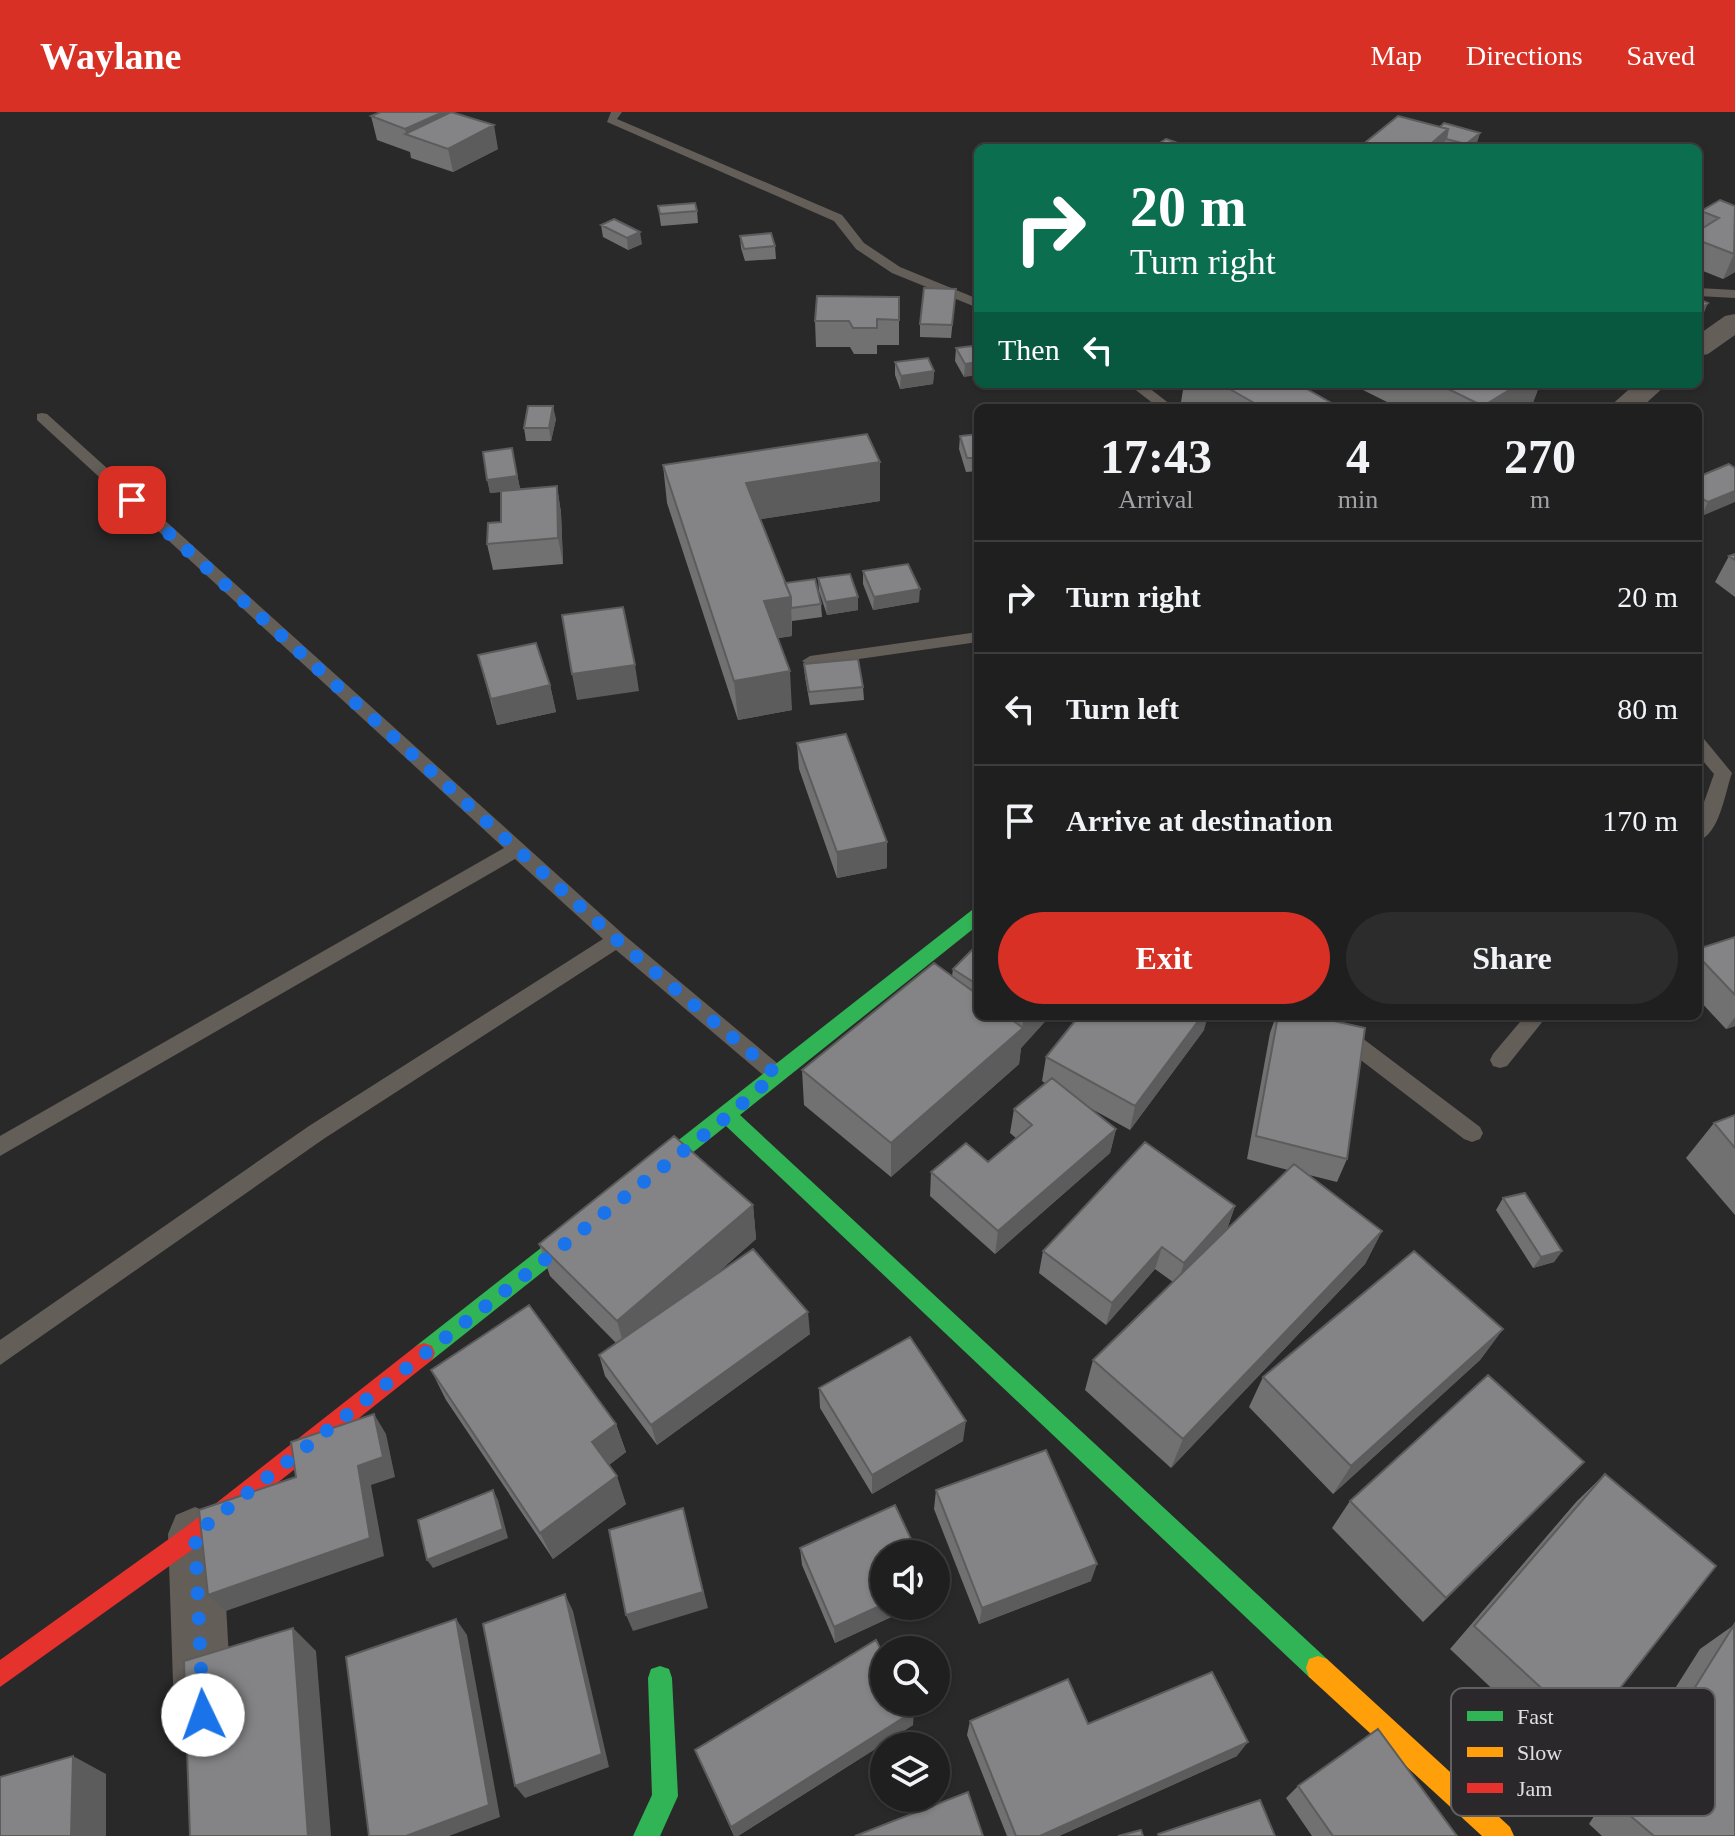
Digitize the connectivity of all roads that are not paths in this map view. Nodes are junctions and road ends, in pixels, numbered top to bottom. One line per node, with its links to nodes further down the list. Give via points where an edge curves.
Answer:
1 (617, 112): 4 (lane, via 611,120 838,218 860,246 896,270)
2 (1702, 292): 3 (lane)
3 (1735, 294)
4 (974, 302)
5 (1735, 322): 6 (street)
6 (1702, 345)
7 (1140, 388): 9 (lane)
8 (1648, 388): 10 (street)
9 (1162, 404)
10 (1628, 404)
11 (42, 417): 16 (lane)
12 (974, 638): 13 (lane)
13 (810, 661)
14 (1702, 748): 15 (lane, via 1723,773)
15 (1702, 830)
16 (517, 849): 18 (lane); 25 (lane)
17 (974, 918): 22 (street)
18 (617, 940): 22 (lane); 26 (lane, via 317,1132)
19 (1323, 1020): 24 (lane)
20 (1534, 1020): 21 (lane)
21 (1500, 1060)
22 (776, 1074): 23 (street)
23 (728, 1116): 27 (street); 31 (street)
24 (1472, 1133)
25 (0, 1147)
26 (0, 1354)
27 (195, 1534): 28 (street); 30 (street)
28 (0, 1675)
29 (660, 1678): 33 (street, via 665,1796)
30 (205, 1756)
31 (1451, 1790)
32 (1479, 1816): 34 (street)
33 (646, 1836)
34 (1501, 1836)

